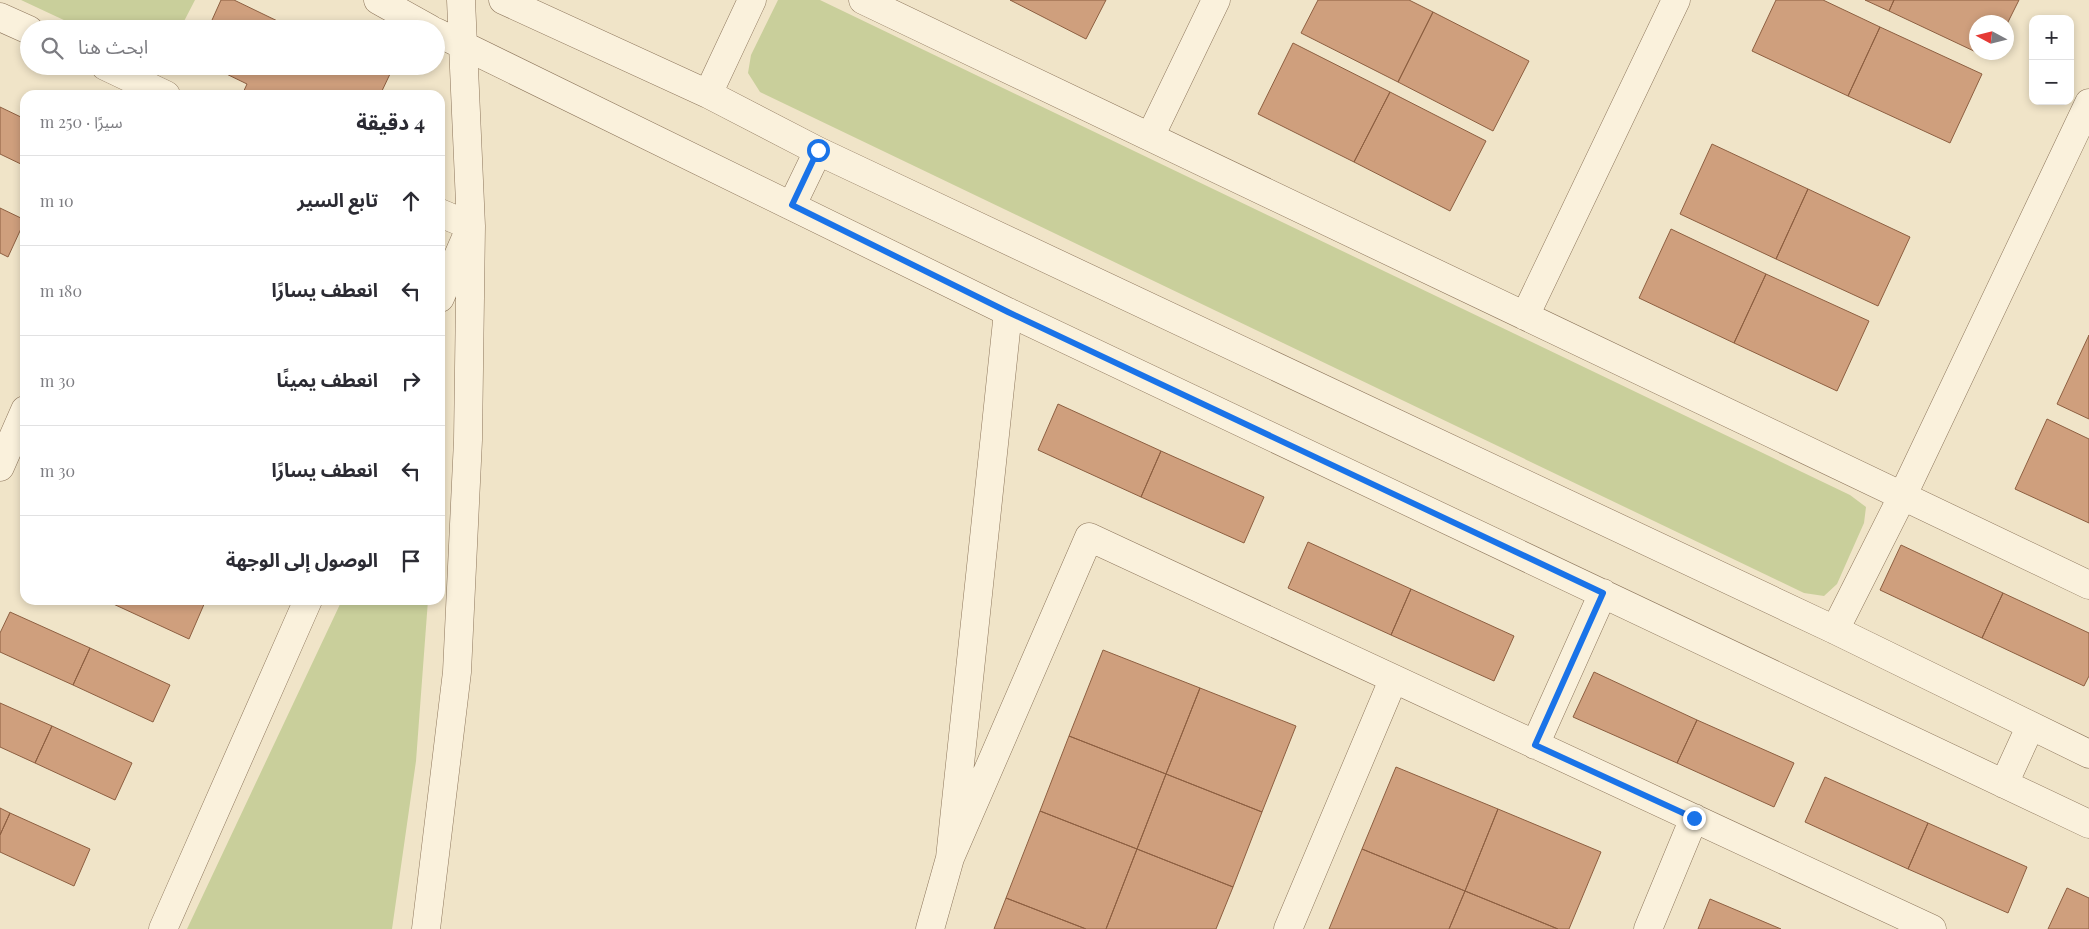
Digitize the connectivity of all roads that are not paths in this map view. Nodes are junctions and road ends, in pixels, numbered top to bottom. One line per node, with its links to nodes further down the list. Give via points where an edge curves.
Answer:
1 (378, 0): 9 (street)
2 (461, 0): 12 (street)
3 (503, 0): 15 (street)
4 (752, 0): 15 (street)
5 (863, 0): 17 (street)
6 (1216, 0): 17 (street)
7 (1676, 0): 24 (street)
8 (0, 16): 10 (street)
9 (414, 20)
10 (20, 26)
11 (445, 37): 12 (street)
12 (462, 46): 19 (street); 21 (street)
13 (124, 75): 14 (street)
14 (155, 90)
15 (708, 94): 18 (street)
16 (2089, 103): 27 (street)
17 (1150, 137): 24 (street)
18 (818, 150): 19 (street); 31 (street)
19 (792, 205): 23 (street)
20 (445, 215): 21 (street)
21 (472, 226): 22 (street); 41 (street, via 468,440 457,672)
22 (445, 287)
23 (1008, 312): 29 (street); 39 (street)
24 (1525, 316): 27 (street)
25 (20, 421): 26 (street)
26 (0, 466)
27 (1902, 497): 28 (street); 31 (street)
28 (2089, 585)
29 (1603, 593): 34 (street); 36 (street)
30 (306, 605): 40 (street)
31 (1835, 630): 33 (street)
32 (1393, 680): 34 (street); 39 (street, via 1089,537); 43 (street)
33 (2030, 727): 35 (street); 36 (street)
34 (1535, 745): 37 (street)
35 (2089, 754)
36 (2004, 784): 38 (street)
37 (1694, 818): 44 (street); 45 (street)
38 (2089, 824)
39 (950, 858): 42 (street)
40 (163, 929)
41 (426, 929)
42 (930, 929)
43 (1288, 929)
44 (1648, 929)
45 (1932, 929)

